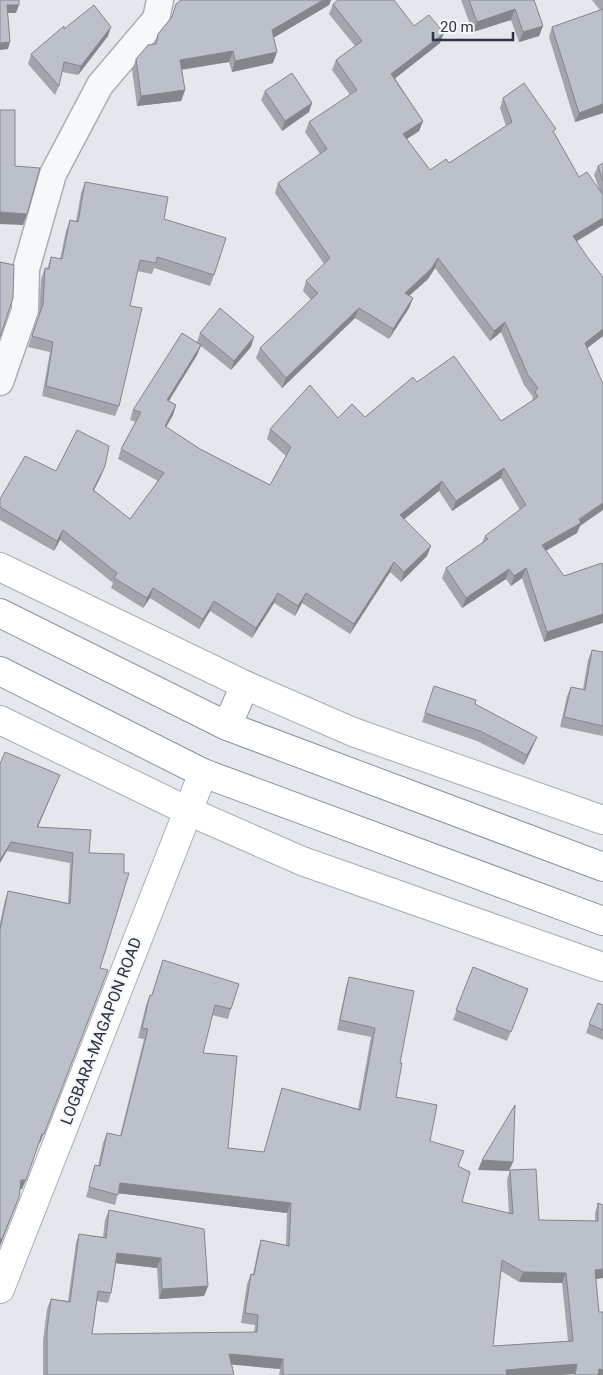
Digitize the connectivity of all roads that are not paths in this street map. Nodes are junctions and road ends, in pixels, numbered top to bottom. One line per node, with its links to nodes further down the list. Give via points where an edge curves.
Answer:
1 (160, 0): 2 (street, via 156,19 100,85 53,174 26,268 26,310)
2 (0, 382)
3 (0, 567): 6 (main road)
4 (0, 613): 8 (main road)
5 (0, 671): 9 (main road)
6 (246, 685): 8 (main road); 11 (main road, via 353,732)
7 (0, 720): 10 (main road)
8 (227, 726): 12 (main road)
9 (203, 773): 10 (main road, LOGBARA-MAGAPON ROAD); 13 (main road)
10 (188, 811): 14 (main road, via 302,861); 15 (main road, LOGBARA-MAGAPON ROAD)
11 (603, 820)
12 (595, 864)
13 (603, 921)
14 (603, 967)
15 (0, 1289)

